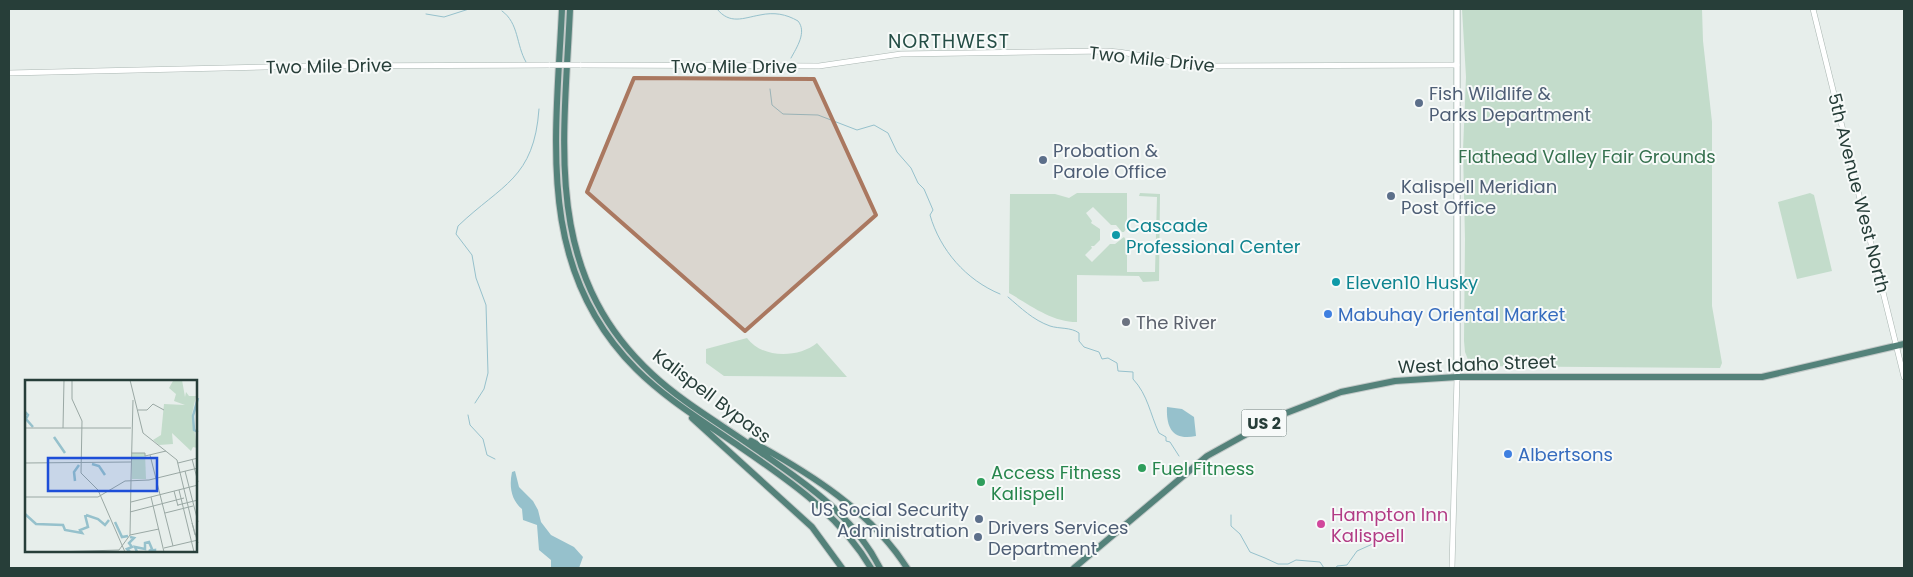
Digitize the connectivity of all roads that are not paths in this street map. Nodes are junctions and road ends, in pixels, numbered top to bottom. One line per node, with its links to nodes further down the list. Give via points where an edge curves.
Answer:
1 (562, 9): 11 (highway, Kalispell Bypass, via 557,174 560,219 568,253 580,288 606,334 636,370)
2 (570, 9): 12 (highway, Kalispell Bypass, via 565,183 571,236 580,267 602,312 630,352 665,385)
3 (1457, 9): 5 (main road)
4 (1813, 9): 8 (street, 5th Avenue West North)
5 (1457, 65): 6 (street, Two Mile Drive, bridge, via 1201,66 1106,51 901,54 819,66 311,66); 9 (main road)
6 (9, 73)
7 (1904, 344): 8 (highway, West Idaho Street / US 2)
8 (1897, 346): 9 (highway, West Idaho Street / US 2, via 1762,377); 10 (street, 5th Avenue West North)
9 (1457, 376): 17 (highway, West Idaho Street / US 2, via 1360,387 1281,414 1189,469); 18 (street)
10 (1904, 377)
11 (678, 404): 13 (highway, via 812,527); 14 (highway, Kalispell Bypass, via 811,497 848,534)
12 (732, 432): 15 (highway, Kalispell Bypass, via 796,476 837,510 856,531); 16 (highway, via 759,445 854,507 886,538)
13 (842, 568)
14 (871, 568)
15 (880, 568)
16 (907, 568)
17 (1074, 568)
18 (1452, 568)

